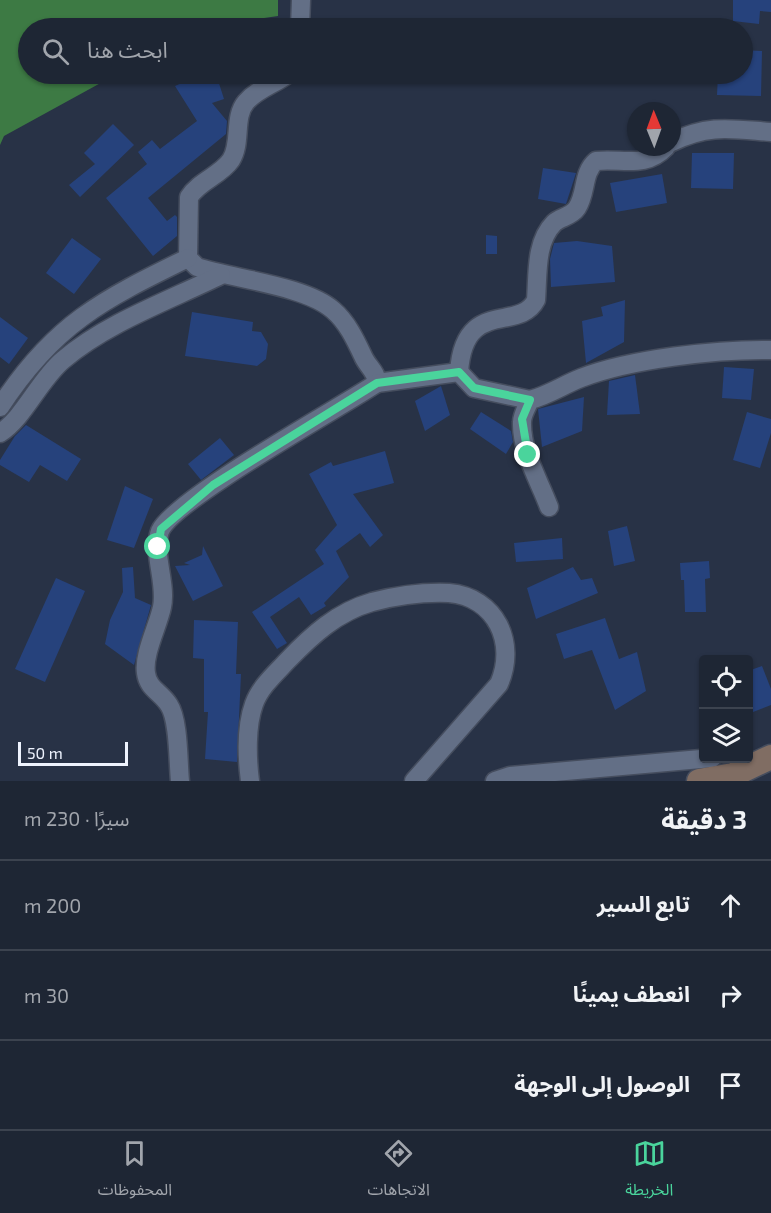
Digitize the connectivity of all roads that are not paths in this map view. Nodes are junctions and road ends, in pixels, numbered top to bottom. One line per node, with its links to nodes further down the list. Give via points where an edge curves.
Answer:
1 (301, 0): 2 (street)
2 (300, 18)
3 (273, 84): 7 (street, via 245,102 230,162 204,180 189,197)
4 (771, 132): 5 (street, via 723,128 694,131)
5 (681, 138)
6 (655, 156): 10 (street, via 650,160 596,161 589,167 578,207 555,222 542,240 536,300 531,308 480,325 460,352)
7 (188, 258): 8 (street, via 197,267); 13 (street, via 113,296 66,327 48,344)
8 (220, 275): 11 (street, via 309,295 332,309 351,331 366,363 377,376); 14 (street, via 136,315 63,359)
9 (771, 350): 12 (street, via 728,351 617,368)
10 (459, 372): 11 (street); 12 (street, via 474,388)
11 (377, 383): 20 (street, via 213,485 161,529 158,547 164,580 162,608 145,672 148,684 170,706)
12 (530, 400): 15 (street, via 522,419 523,436)
13 (0, 407)
14 (0, 434)
15 (549, 507)
16 (771, 752): 17 (street)
17 (753, 754)
18 (771, 757): 24 (main road, via 733,775)
19 (699, 760): 23 (street, via 510,776)
20 (180, 781)
21 (250, 781): 22 (street, via 250,718 254,704 267,683 317,631 333,619 371,603 435,594 461,596 488,612 506,636 506,669 495,688)
22 (414, 781)
23 (495, 781)
24 (699, 781)

